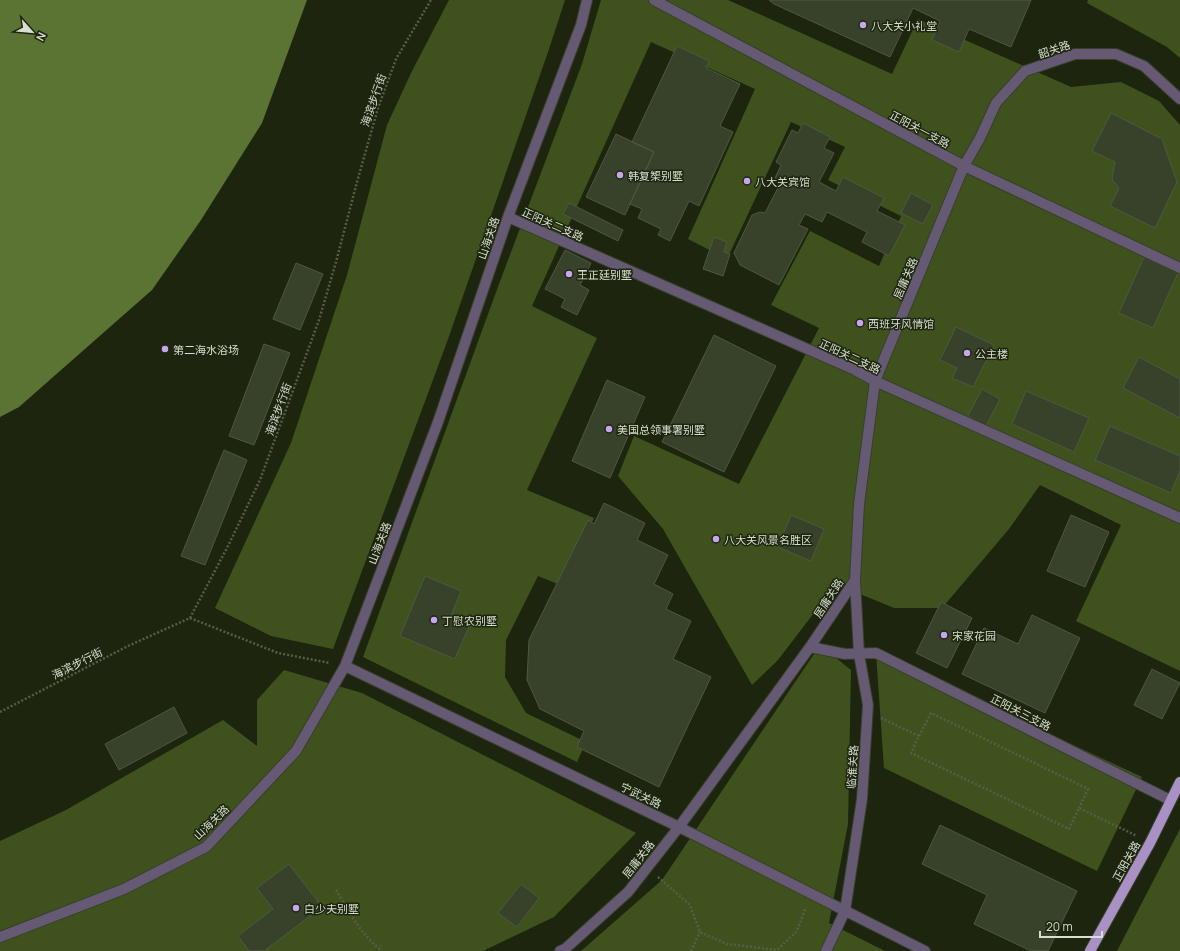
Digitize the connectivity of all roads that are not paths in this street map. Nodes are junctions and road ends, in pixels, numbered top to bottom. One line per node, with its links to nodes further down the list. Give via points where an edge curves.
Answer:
1 (587, 0): 6 (street, 山海关路, via 581,25)
2 (654, 0): 5 (street, 正阳关一支路)
3 (1180, 99): 4 (street, 韶关路, via 1144,66 1116,54 1075,54 1025,72 996,103)
4 (980, 138): 5 (street, 居庸关路)
5 (964, 166): 7 (street, 正阳关一支路); 8 (street, 居庸关路)
6 (508, 217): 8 (street, 正阳关二支路); 13 (street, 山海关路, via 438,422)
7 (1180, 268)
8 (875, 381): 9 (street, 正阳关二支路); 10 (street, 居庸关路, via 859,504)
9 (1180, 518)
10 (855, 580): 11 (street, 居庸关路); 12 (street, 临淮关路)
11 (810, 647): 12 (street, 正阳关三支路); 16 (street, 居庸关路)
12 (858, 654): 15 (street, 正阳关三支路, via 876,653); 17 (street, 临淮关路, via 868,712 862,799)
13 (345, 666): 16 (street, 宁武关路); 18 (street, 山海关路, via 296,751 206,847 124,889)
14 (1180, 782): 15 (main road, 正阳关路)
15 (1170, 800): 22 (main road, 正阳关路, via 1150,843)
16 (679, 827): 17 (street, 宁武关路); 19 (street, 居庸关路, via 628,892)
17 (845, 910): 20 (street, 临淮关路); 21 (street, 宁武关路)
18 (0, 937)
19 (560, 951)
20 (826, 951)
21 (925, 951)
22 (1090, 951)

